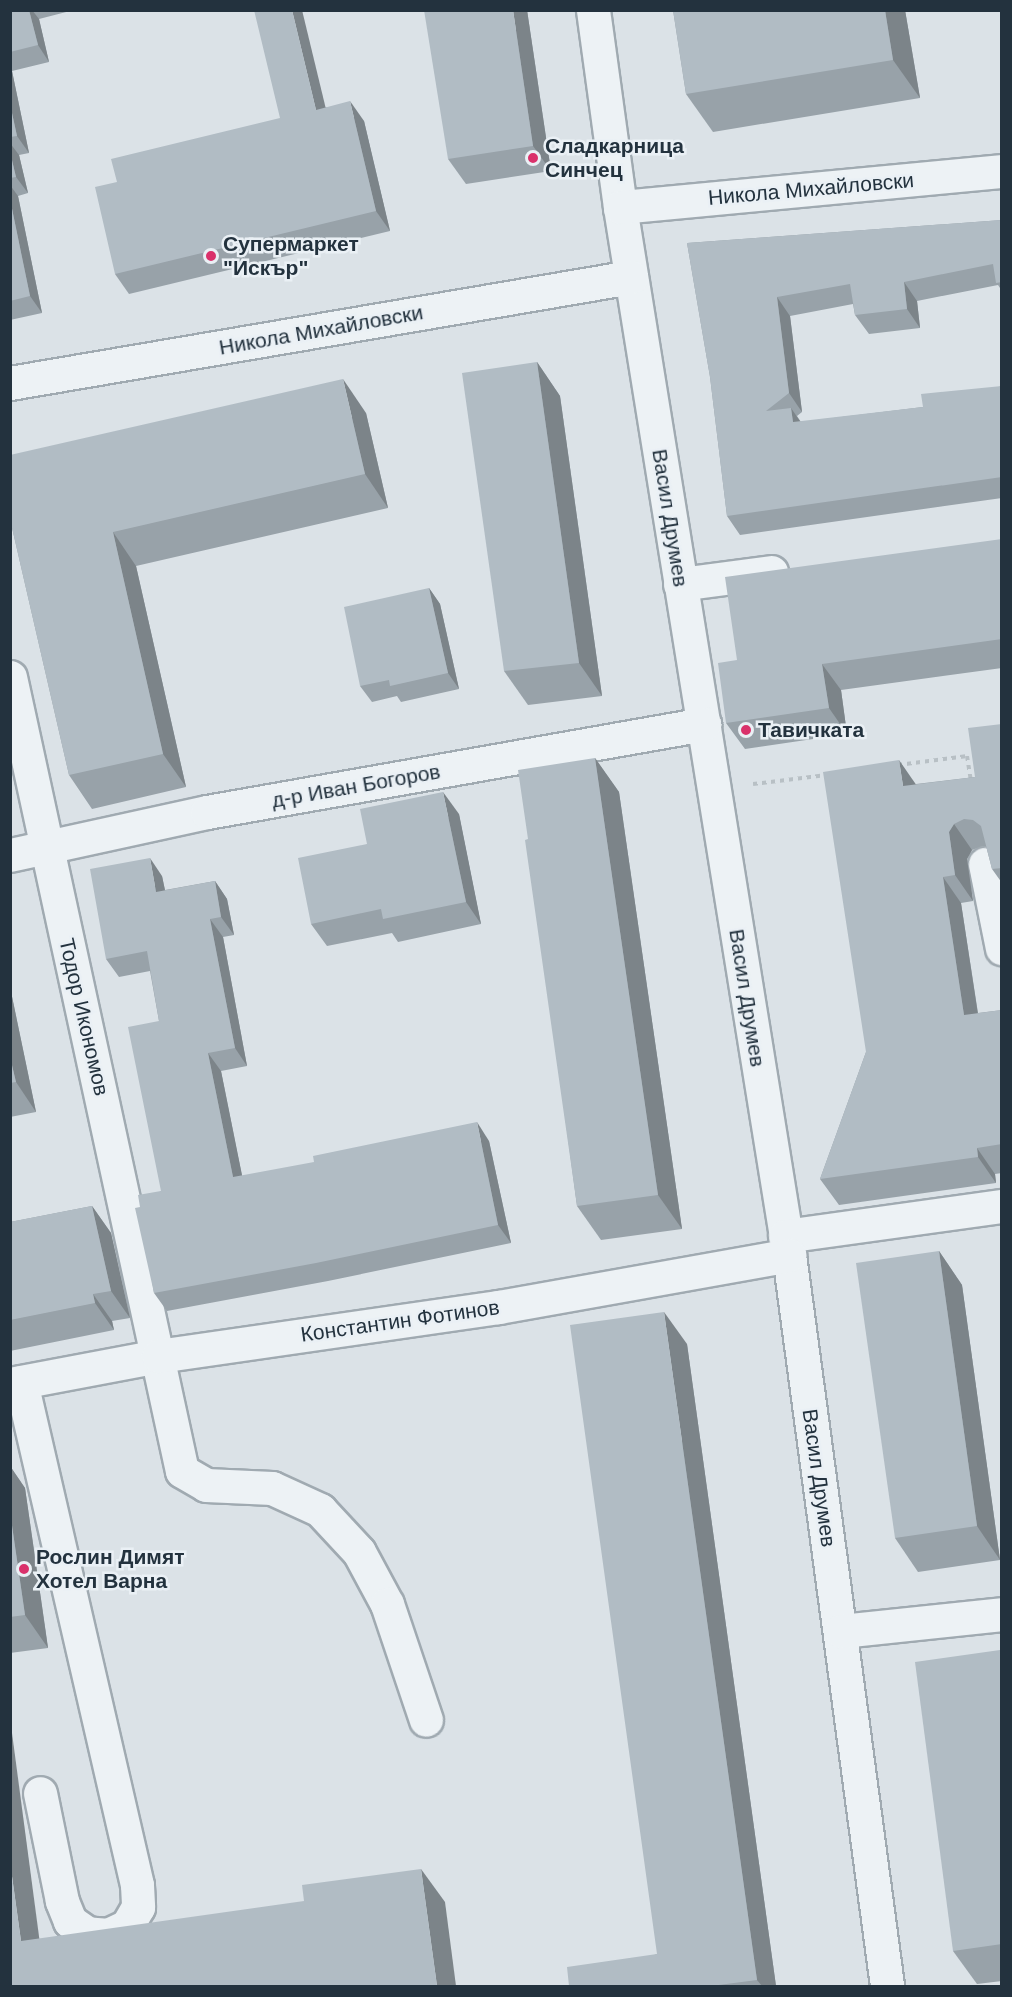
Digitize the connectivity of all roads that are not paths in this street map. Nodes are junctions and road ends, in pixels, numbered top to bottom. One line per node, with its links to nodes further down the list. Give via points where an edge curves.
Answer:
1 (592, 10): 3 (street, Васил Друмев)
2 (1002, 171): 3 (street, Никола Михайловски)
3 (620, 207): 4 (street, Васил Друмев)
4 (631, 277): 5 (street, Никола Михайловски); 7 (street, Васил Друмев)
5 (10, 383)
6 (799, 568): 7 (street)
7 (680, 584): 9 (street, Васил Друмев)
8 (10, 677): 10 (street, Тодор Икономов)
9 (704, 724): 10 (street, д-р Иван Богоров, via 207,812); 15 (street, Васил Друмев)
10 (46, 847): 11 (street, д-р Иван Богоров); 16 (street, Тодор Икономов)
11 (10, 855)
12 (985, 864): 13 (street)
13 (1002, 948)
14 (1002, 1206): 15 (street, Константин Фотинов)
15 (787, 1246): 16 (street, Константин Фотинов, via 498,1307); 19 (street, Васил Друмев)
16 (158, 1356): 17 (street, Константин Фотинов); 20 (street, Тодор Икономов, via 182,1471 206,1485 272,1488 320,1510 358,1552 387,1604)
17 (16, 1383): 21 (street, via 137,1885 138,1906 127,1926 108,1935 87,1934 70,1921 62,1901)
18 (1002, 1614): 19 (street)
19 (841, 1631): 22 (street, Васил Друмев)
20 (426, 1720)
21 (40, 1793)
22 (887, 1986)

